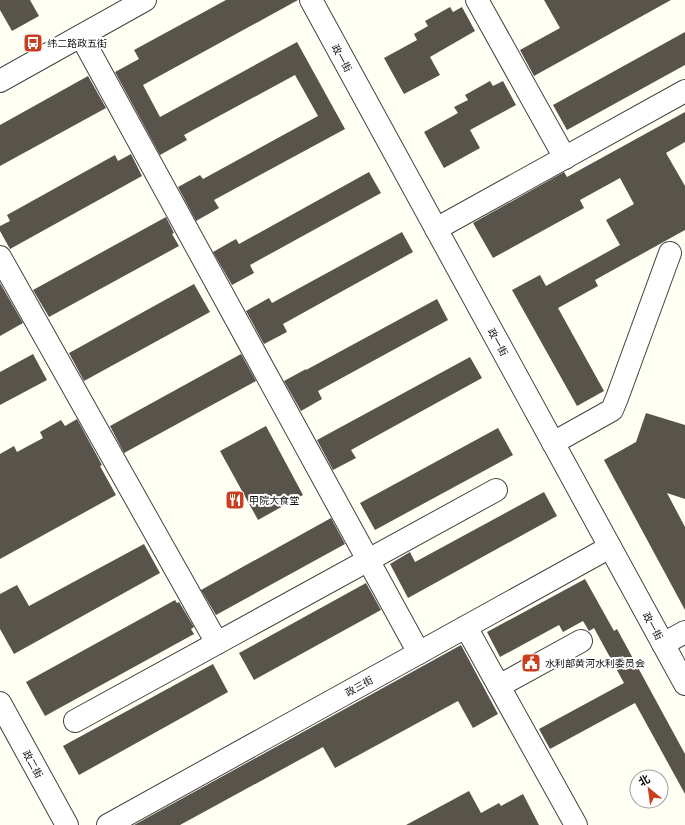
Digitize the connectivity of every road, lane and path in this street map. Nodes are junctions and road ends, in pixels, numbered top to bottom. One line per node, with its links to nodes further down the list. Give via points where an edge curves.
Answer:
1 (145, 0): 4 (street)
2 (311, 0): 8 (street, 政一街)
3 (477, 0): 7 (street)
4 (81, 36): 5 (street); 14 (street)
5 (1, 79)
6 (685, 91): 7 (street)
7 (564, 158): 8 (street)
8 (436, 229): 11 (street, 政一街)
9 (670, 253): 11 (street, via 612,410)
10 (0, 257): 18 (street)
11 (553, 443): 13 (street, 政一街)
12 (496, 490): 14 (street)
13 (610, 547): 15 (street, 政三街); 19 (street, 政一街)
14 (368, 560): 18 (street); 20 (street)
15 (466, 627): 20 (street, 政三街); 22 (street)
16 (685, 632): 19 (street)
17 (581, 641): 22 (street)
18 (217, 643): 24 (street)
19 (663, 644): 21 (street, 政一街)
20 (420, 653): 26 (street, 政三街)
21 (685, 684)
22 (498, 686): 27 (street)
23 (0, 703): 25 (street, 政二街)
24 (75, 721)
25 (67, 825)
26 (108, 825)
27 (576, 825)

